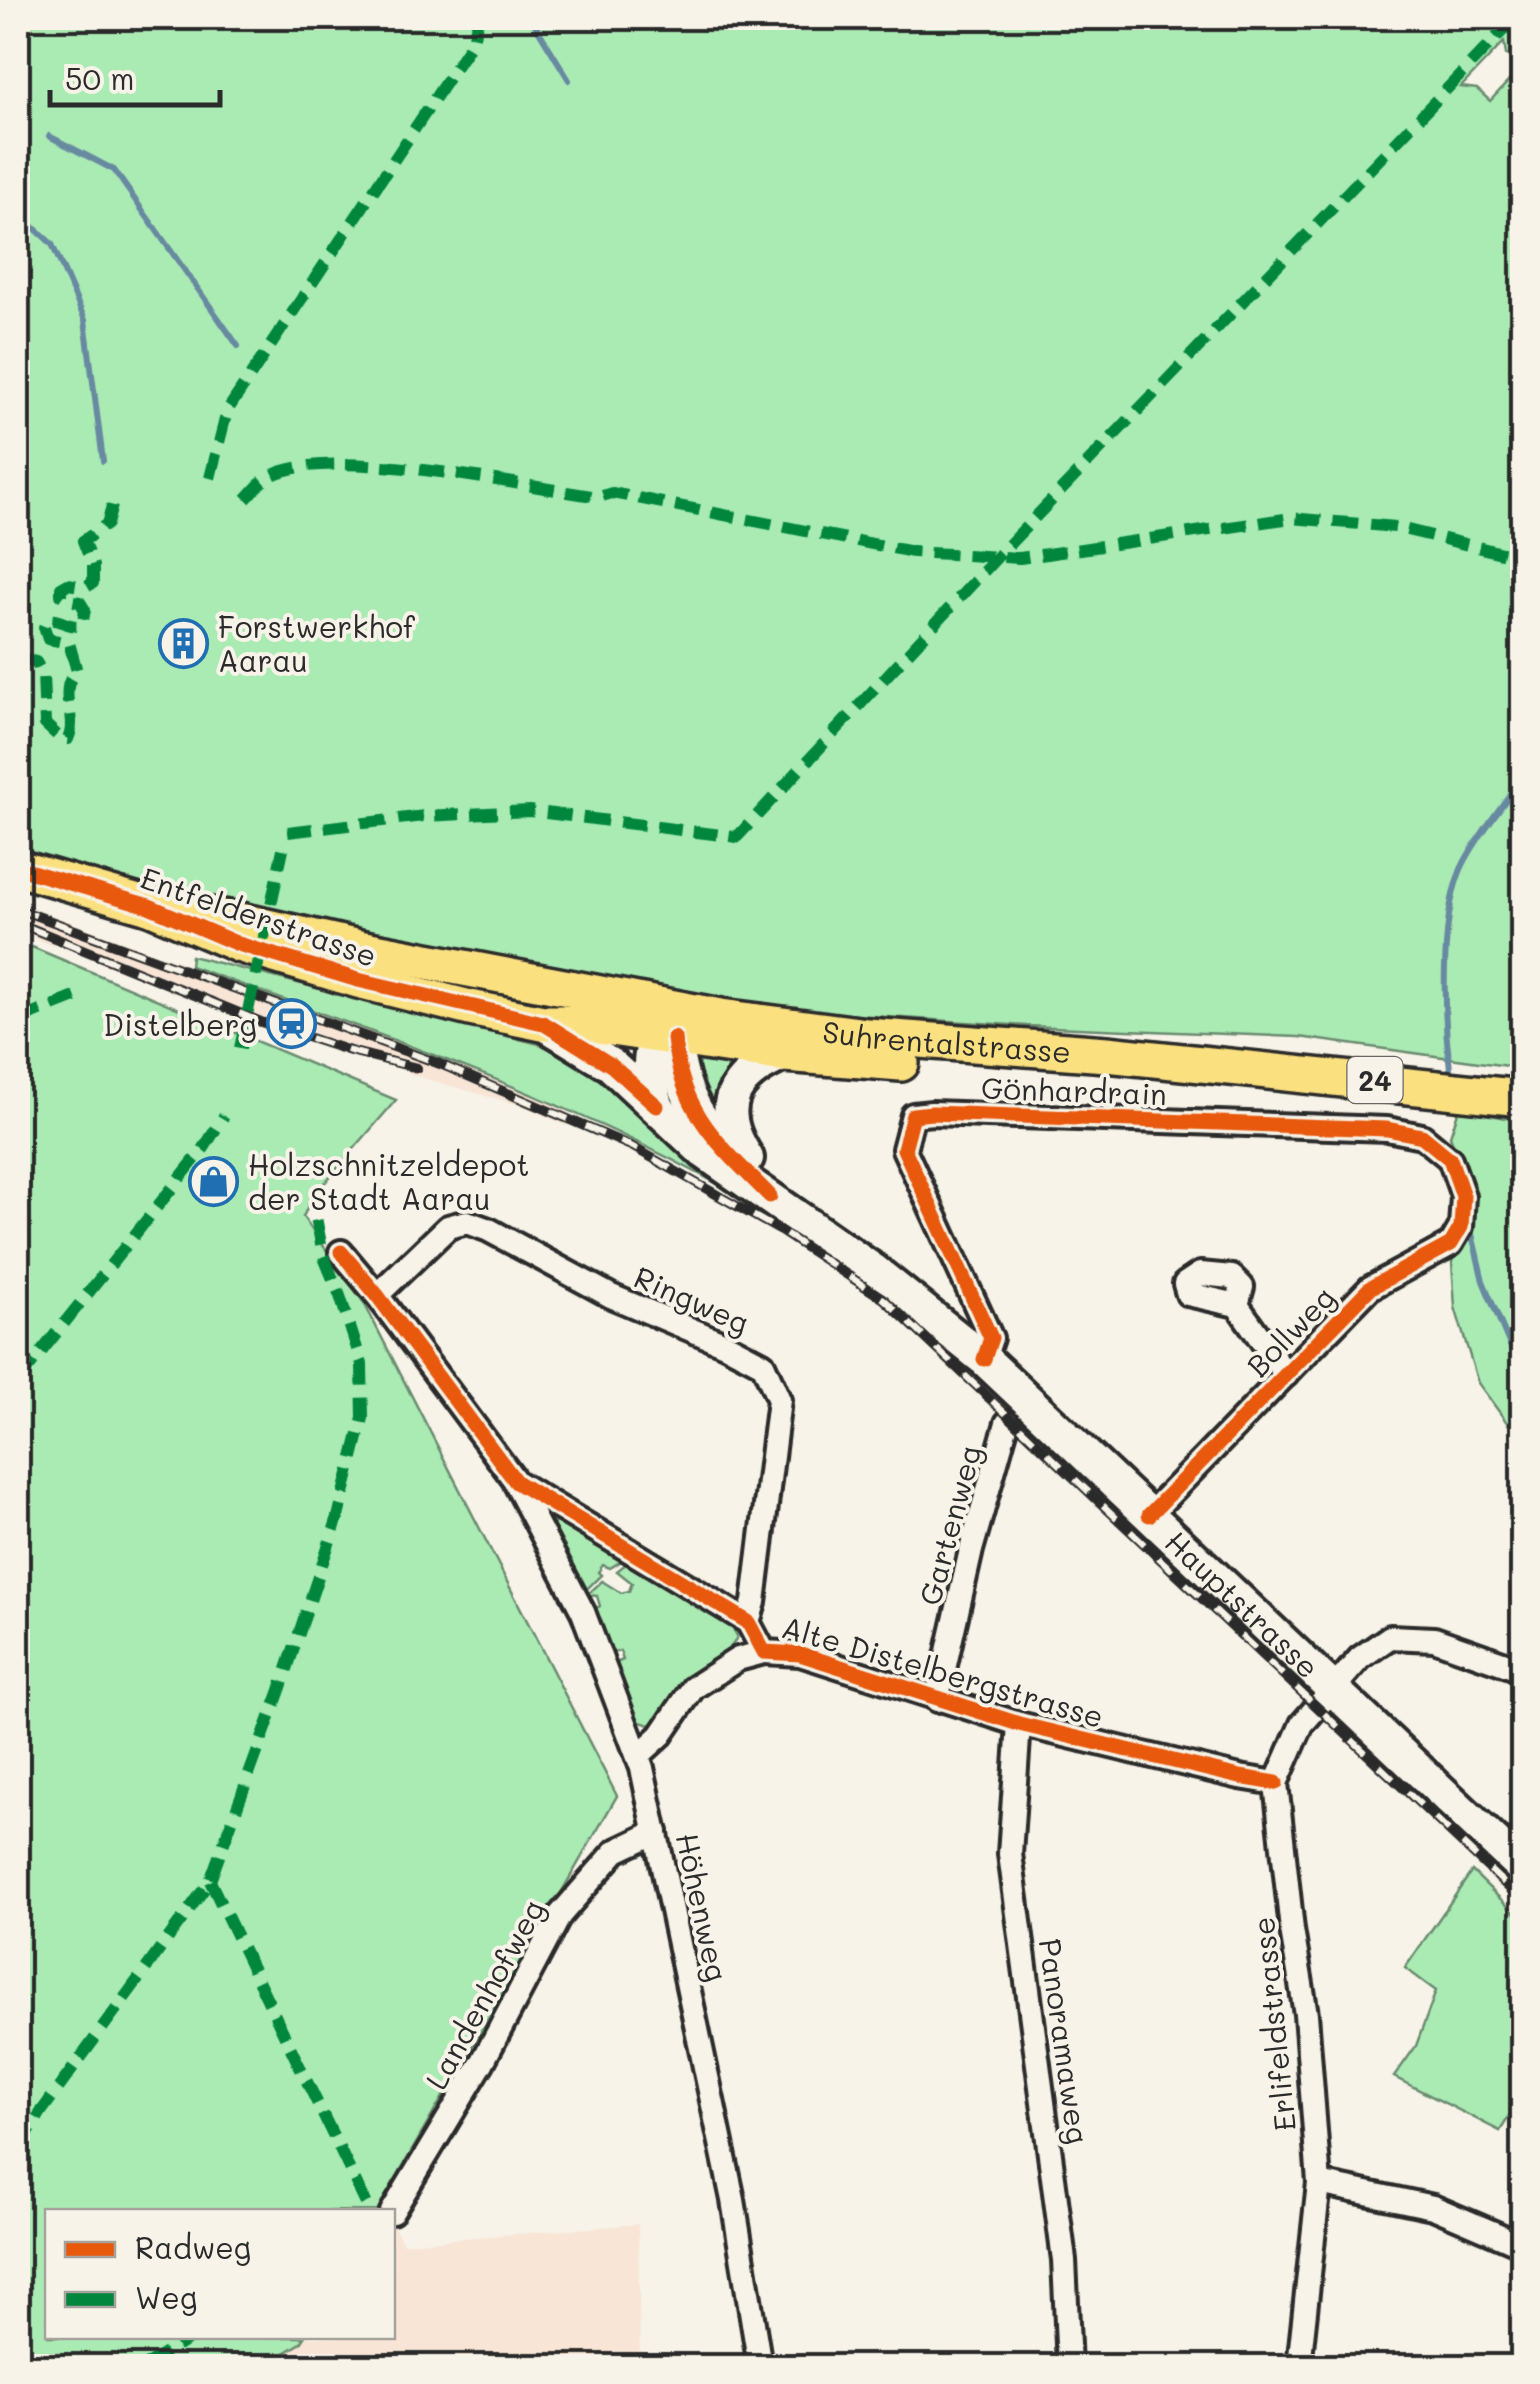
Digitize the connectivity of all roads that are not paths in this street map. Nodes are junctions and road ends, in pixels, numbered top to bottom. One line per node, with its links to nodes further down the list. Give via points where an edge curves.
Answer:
1 (18, 868): 2 (main road, Entfelderstrasse / 24)
2 (149, 906): 3 (main road, Entfelderstrasse / 24, via 238,944 340,975); 4 (main road, Entfelderstrasse / 24, via 364,950)
3 (543, 1023): 4 (main road, Entfelderstrasse / 24); 8 (main road, via 601,1057)
4 (666, 1028): 5 (main road, Entfelderstrasse / 24); 6 (main road, Suhrentalstrasse / 24, via 867,1036); 8 (main road, via 648,1063); 9 (main road, via 692,1107)
5 (784, 1054): 6 (main road, Entfelderstrasse / 24, via 1085,1072); 9 (main road, via 760,1064 733,1090 730,1122)
6 (1227, 1066): 7 (main road, Suhrentalstrasse / 24)
7 (1522, 1098)
8 (657, 1106): 9 (main road, via 704,1152)
9 (770, 1196): 14 (main road, Hauptstrasse)
10 (1463, 1196): 14 (street, Gönhardrain, via 1444,1151 1422,1136 1387,1129 912,1115 904,1149 991,1338); 15 (street, Bollweg, via 1461,1227 1451,1244 1370,1288)
11 (341, 1252): 12 (street, Alte Distelbergstrasse)
12 (377, 1295): 17 (street, Alte Distelbergstrasse); 19 (street, Ringweg, via 448,1227 467,1222 763,1364 779,1400)
13 (1237, 1305): 15 (street, Bollweg)
14 (984, 1359): 18 (main road, Hauptstrasse)
15 (1286, 1375): 18 (street, Bollweg)
16 (1007, 1423): 23 (street, Gartenweg)
17 (516, 1482): 19 (street, Alte Distelbergstrasse); 25 (street, Höhenweg, via 583,1612)
18 (1149, 1515): 22 (main road, Hauptstrasse)
19 (748, 1622): 20 (street, Alte Distelbergstrasse)
20 (764, 1652): 23 (street, Alte Distelbergstrasse, via 800,1654); 25 (street, via 738,1659 693,1688)
21 (1522, 1670): 22 (street, Erlifeldstrasse, via 1434,1639 1390,1637 1370,1648)
22 (1332, 1691): 26 (street, Erlifeldstrasse, via 1302,1724); 28 (main road, Hauptstrasse)
23 (937, 1700): 24 (street, Alte Distelbergstrasse)
24 (1019, 1724): 26 (street, Alte Distelbergstrasse); 33 (street, Panoramaweg, via 1010,1854 1064,2260)
25 (638, 1756): 27 (street, Höhenweg)
26 (1276, 1783): 29 (street, Erlifeldstrasse)
27 (656, 1832): 30 (street, Landenhofweg, via 616,1851 560,1915); 32 (street, Höhenweg, via 733,2200)
28 (1522, 1868)
29 (1320, 2183): 31 (street, via 1433,2208); 34 (street, Erlifeldstrasse)
30 (394, 2209)
31 (1522, 2245)
32 (760, 2366)
33 (1069, 2366)
34 (1299, 2366)

